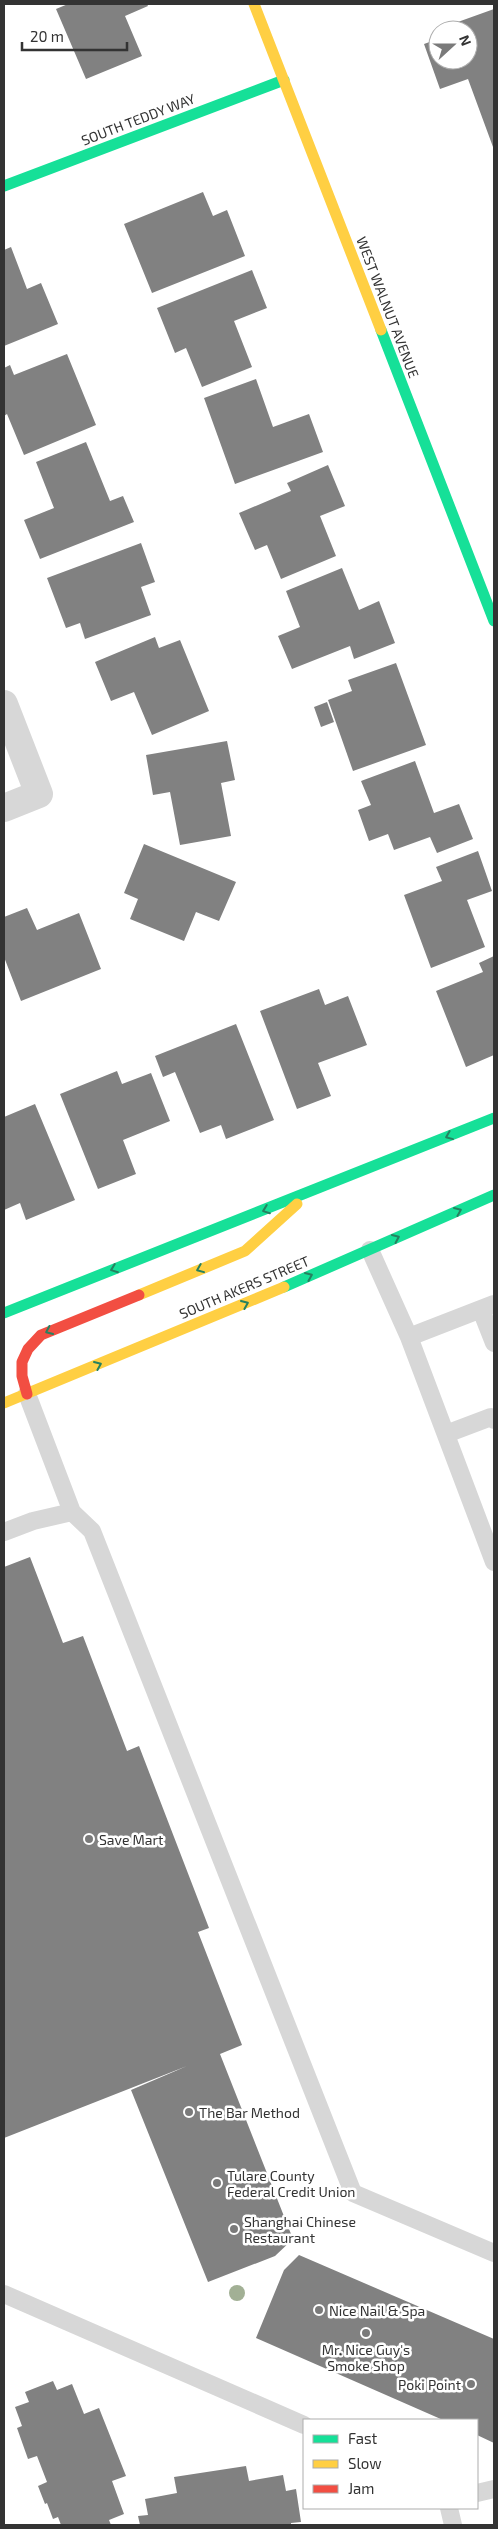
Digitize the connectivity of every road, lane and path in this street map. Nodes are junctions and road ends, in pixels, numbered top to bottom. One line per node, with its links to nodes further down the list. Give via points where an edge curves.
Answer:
1 (254, 4): 2 (main road, WEST WALNUT AVENUE)
2 (284, 80): 3 (main road, SOUTH TEDDY WAY); 4 (main road, WEST WALNUT AVENUE)
3 (4, 186)
4 (494, 621)
5 (4, 704): 6 (street, via 39,794)
6 (4, 808)
7 (494, 1118): 8 (main road, one-way to 8)
8 (311, 1192): 12 (main road, one-way to 12); 15 (main road, one-way to 15, via 245,1251 41,1335 28,1347 21,1361 20,1377)
9 (494, 1195): 10 (main road, SOUTH AKERS STREET, one-way to 9)
10 (370, 1250): 13 (lane); 15 (main road, SOUTH AKERS STREET, one-way to 10)
11 (488, 1307): 13 (lane); 14 (lane)
12 (4, 1313)
13 (409, 1337): 18 (lane)
14 (494, 1343)
15 (27, 1394): 16 (main road, SOUTH AKERS STREET); 19 (lane)
16 (4, 1403)
17 (494, 1420): 18 (lane, via 490,1417)
18 (446, 1434): 21 (lane)
19 (72, 1512): 20 (lane); 22 (lane, via 92,1531 353,2193)
20 (4, 1532)
21 (494, 1562)
22 (494, 2253)
23 (4, 2294): 24 (lane)
24 (303, 2425)
25 (494, 2489): 26 (lane)
26 (478, 2493)
27 (449, 2509): 28 (lane)
28 (453, 2525)

